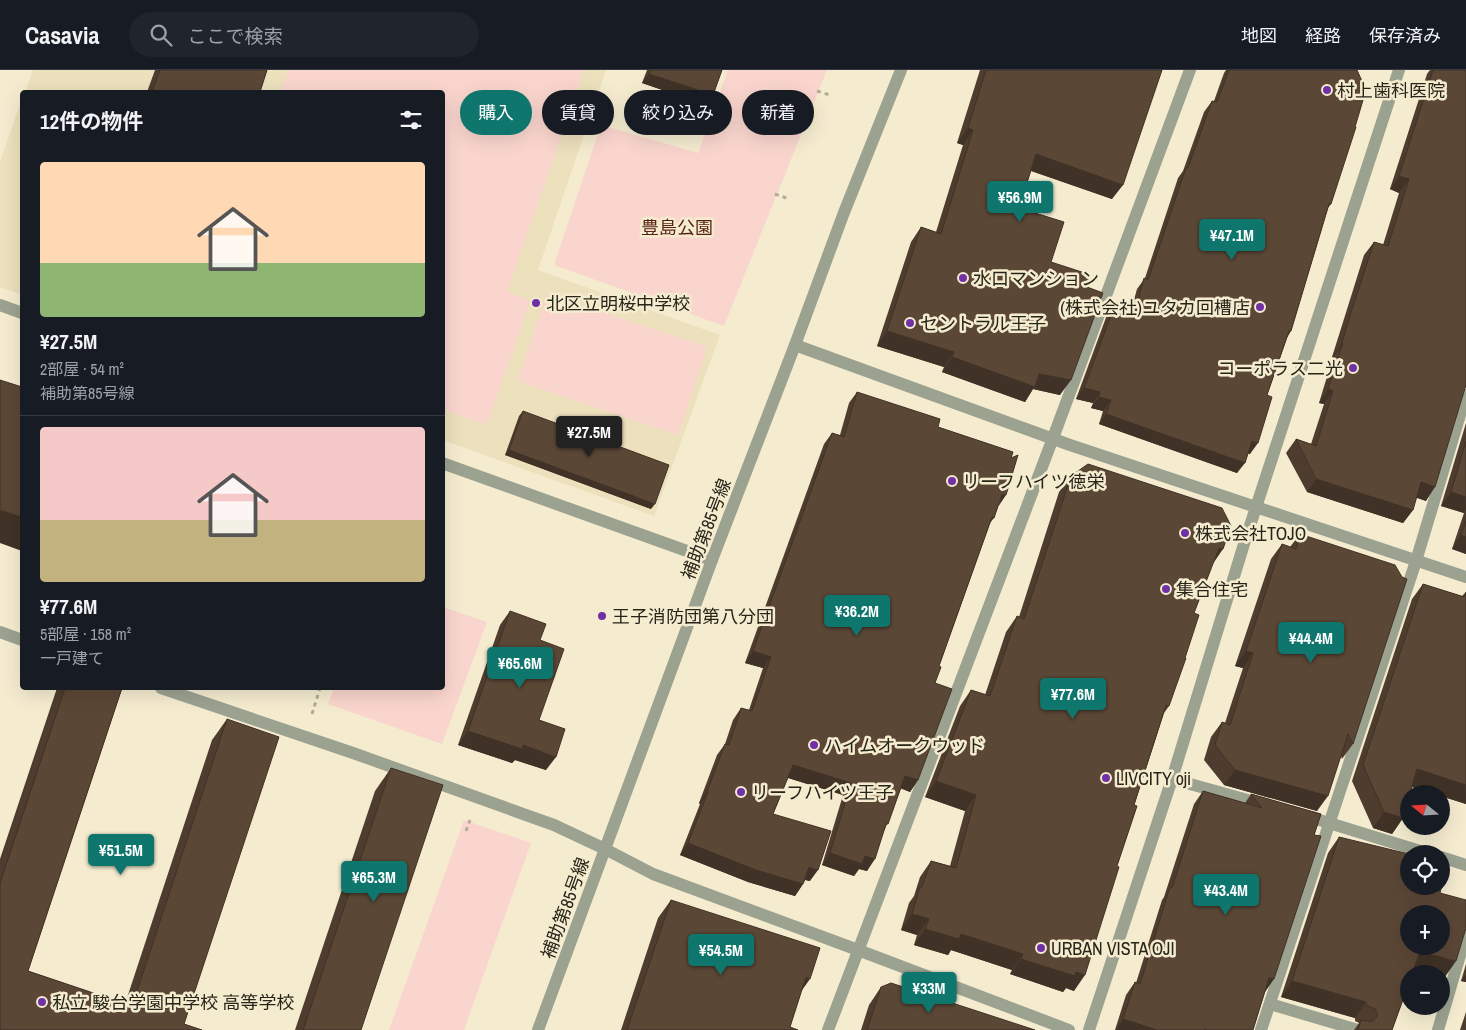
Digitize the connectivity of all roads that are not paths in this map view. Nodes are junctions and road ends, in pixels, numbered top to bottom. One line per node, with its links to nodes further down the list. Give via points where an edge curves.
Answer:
1 (901, 70): 6 (street, 補助第85号線)
2 (1190, 70): 8 (street)
3 (1399, 70): 10 (street)
4 (0, 305): 5 (street)
5 (20, 312)
6 (795, 345): 8 (street); 11 (street, 補助第85号線)
7 (1466, 395): 12 (street)
8 (1053, 438): 10 (street); 26 (street)
9 (445, 465): 11 (street)
10 (1256, 506): 12 (street); 17 (street)
11 (712, 560): 22 (street, 補助第85号線)
12 (1416, 561): 13 (street); 20 (street)
13 (1466, 577)
14 (0, 632): 15 (street)
15 (20, 639)
16 (167, 690): 22 (street, via 554,825)
17 (1172, 779): 18 (street); 31 (street)
18 (1274, 807)
19 (1293, 812): 20 (street)
20 (1330, 823): 21 (street); 27 (street)
21 (1401, 845)
22 (605, 849): 26 (street, via 653,874); 28 (street, 補助第85号線)
23 (1450, 860): 24 (street)
24 (1466, 865)
25 (1466, 935): 34 (street)
26 (858, 950): 29 (street); 30 (street)
27 (1270, 1004): 32 (street); 33 (street)
28 (538, 1030)
29 (828, 1030)
30 (1069, 1030)
31 (1089, 1030)
32 (1261, 1030)
33 (1358, 1030)
34 (1438, 1030)

